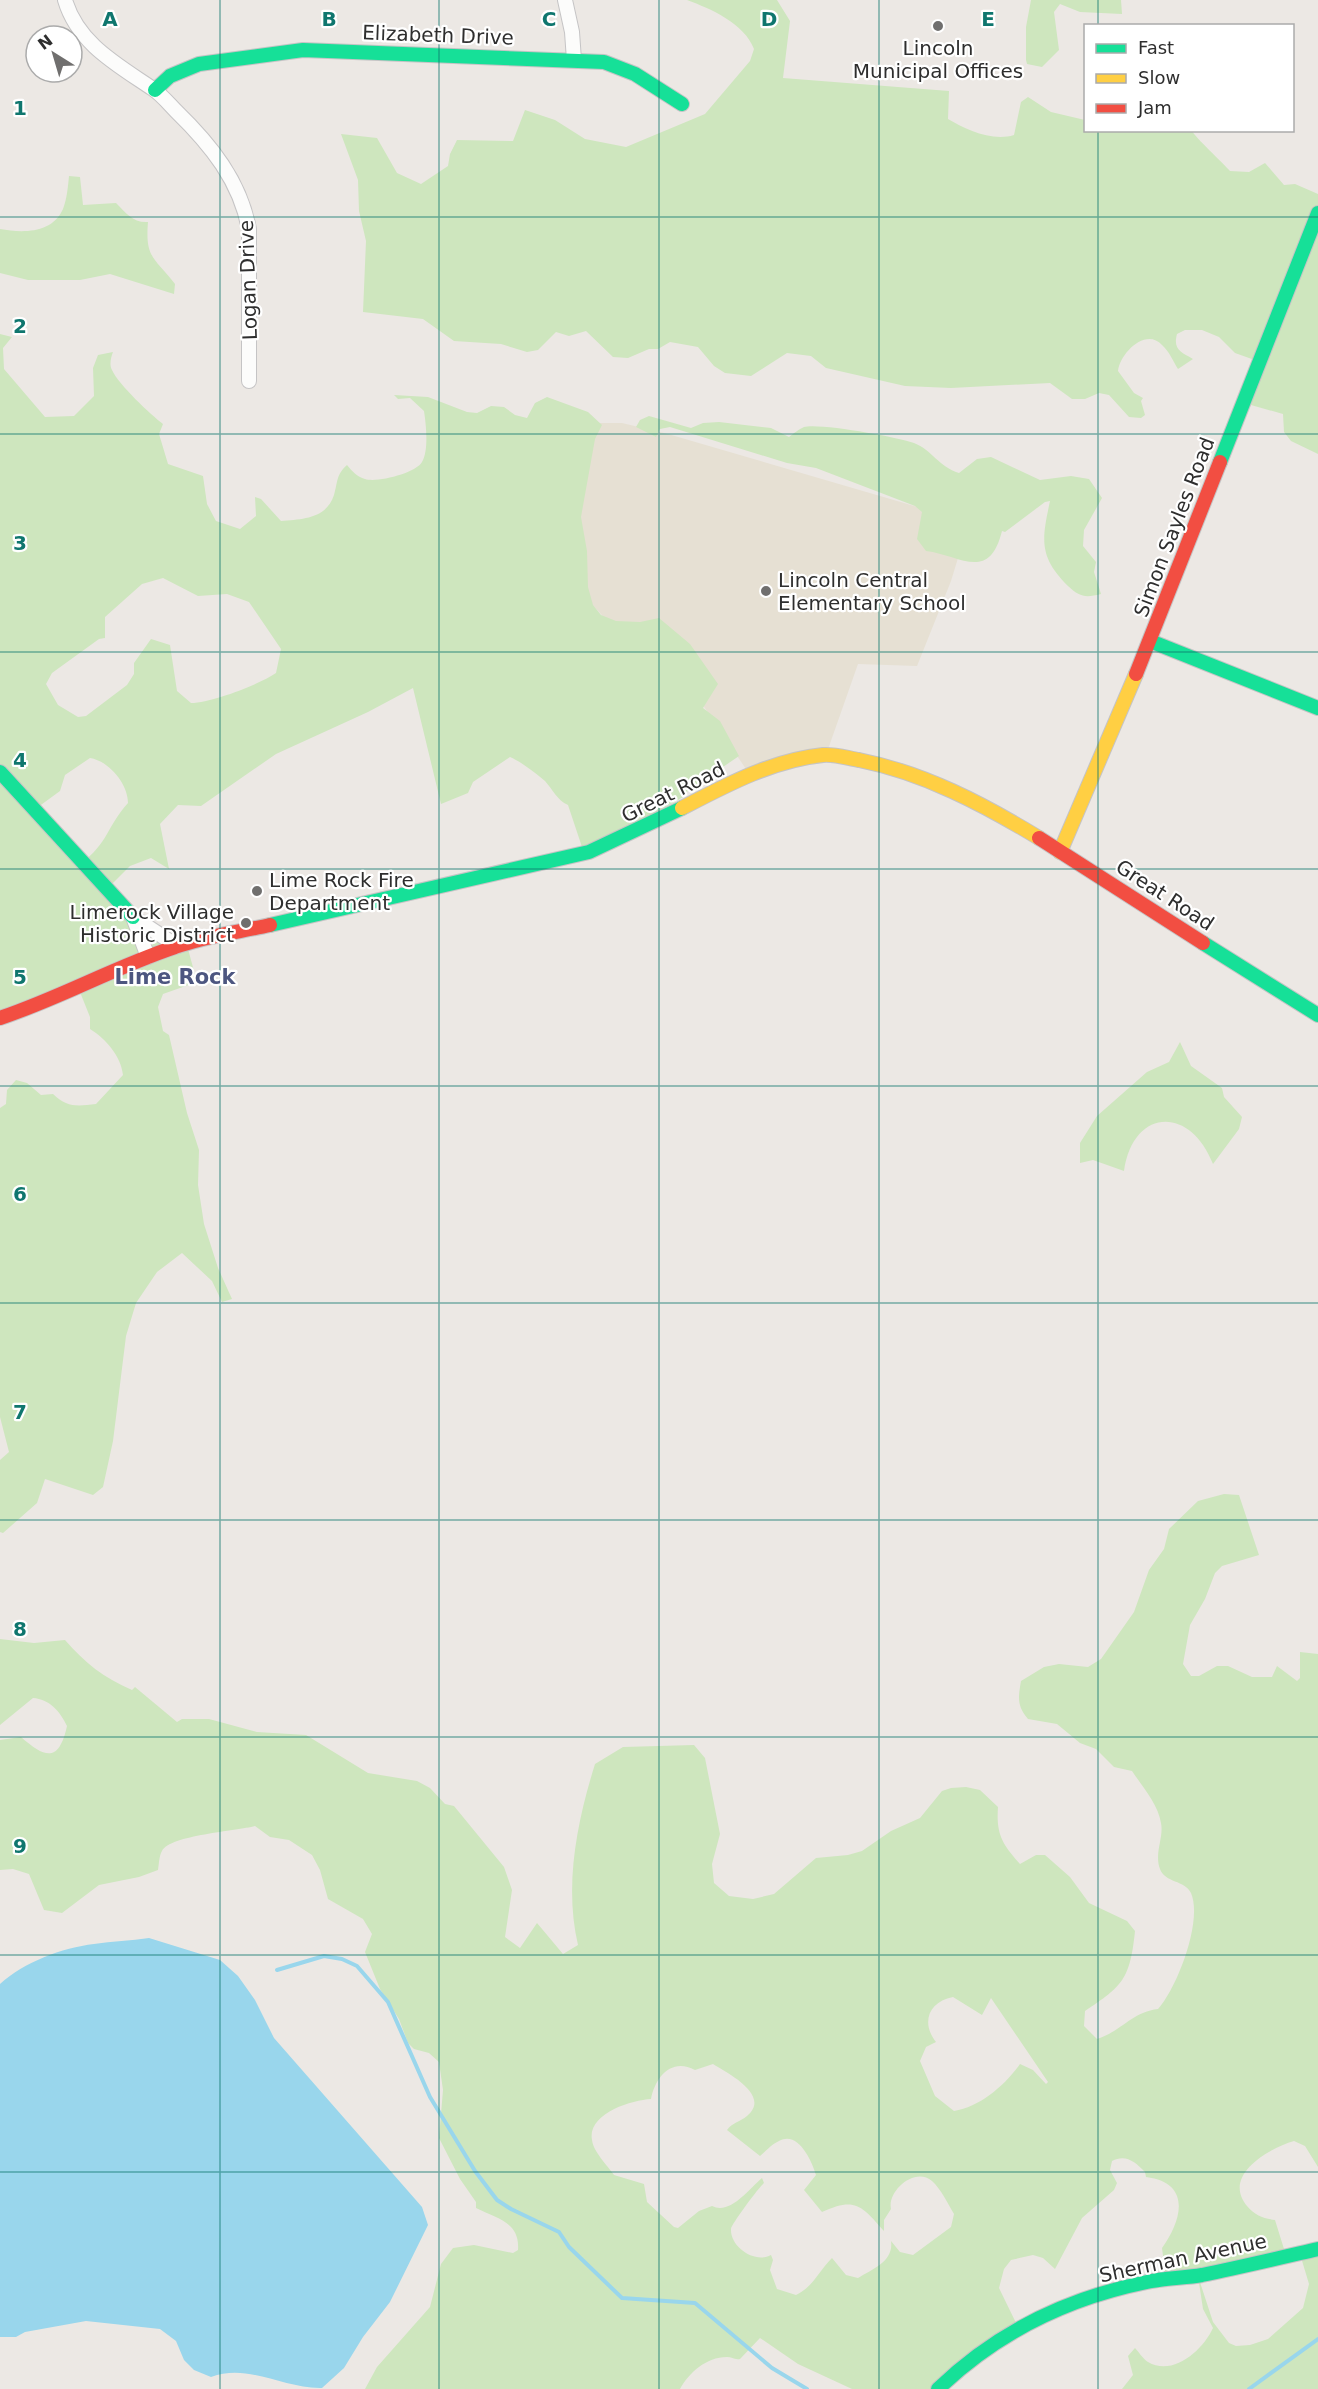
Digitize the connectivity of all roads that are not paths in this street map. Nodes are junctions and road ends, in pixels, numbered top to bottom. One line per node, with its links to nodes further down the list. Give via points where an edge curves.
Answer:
1 (65, 0): 4 (street, Logan Drive, via 98,52)
2 (565, 0): 3 (street)
3 (574, 60): 4 (street, Elizabeth Drive, via 303,50 191,66 170,76); 5 (street, Elizabeth Drive, via 626,67)
4 (155, 90): 7 (street, Logan Drive, via 225,166 245,206 249,230)
5 (682, 104)
6 (1318, 213): 8 (street, Simon Sayles Road)
7 (249, 381)
8 (1150, 641): 9 (street); 11 (street, Simon Sayles Road)
9 (1318, 708)
10 (0, 772): 12 (street)
11 (1060, 852): 13 (street, Great Road, via 939,784 897,768 826,754 750,776 589,852); 15 (street, Great Road)
12 (133, 917): 13 (street); 14 (street)
13 (177, 946): 14 (street, Great Road)
14 (148, 957): 16 (street, Great Road, via 48,1002)
15 (1318, 1015)
16 (0, 1018)
17 (1318, 2249): 18 (street, Sherman Avenue, via 1096,2296 1015,2329 957,2369)
18 (938, 2389)

